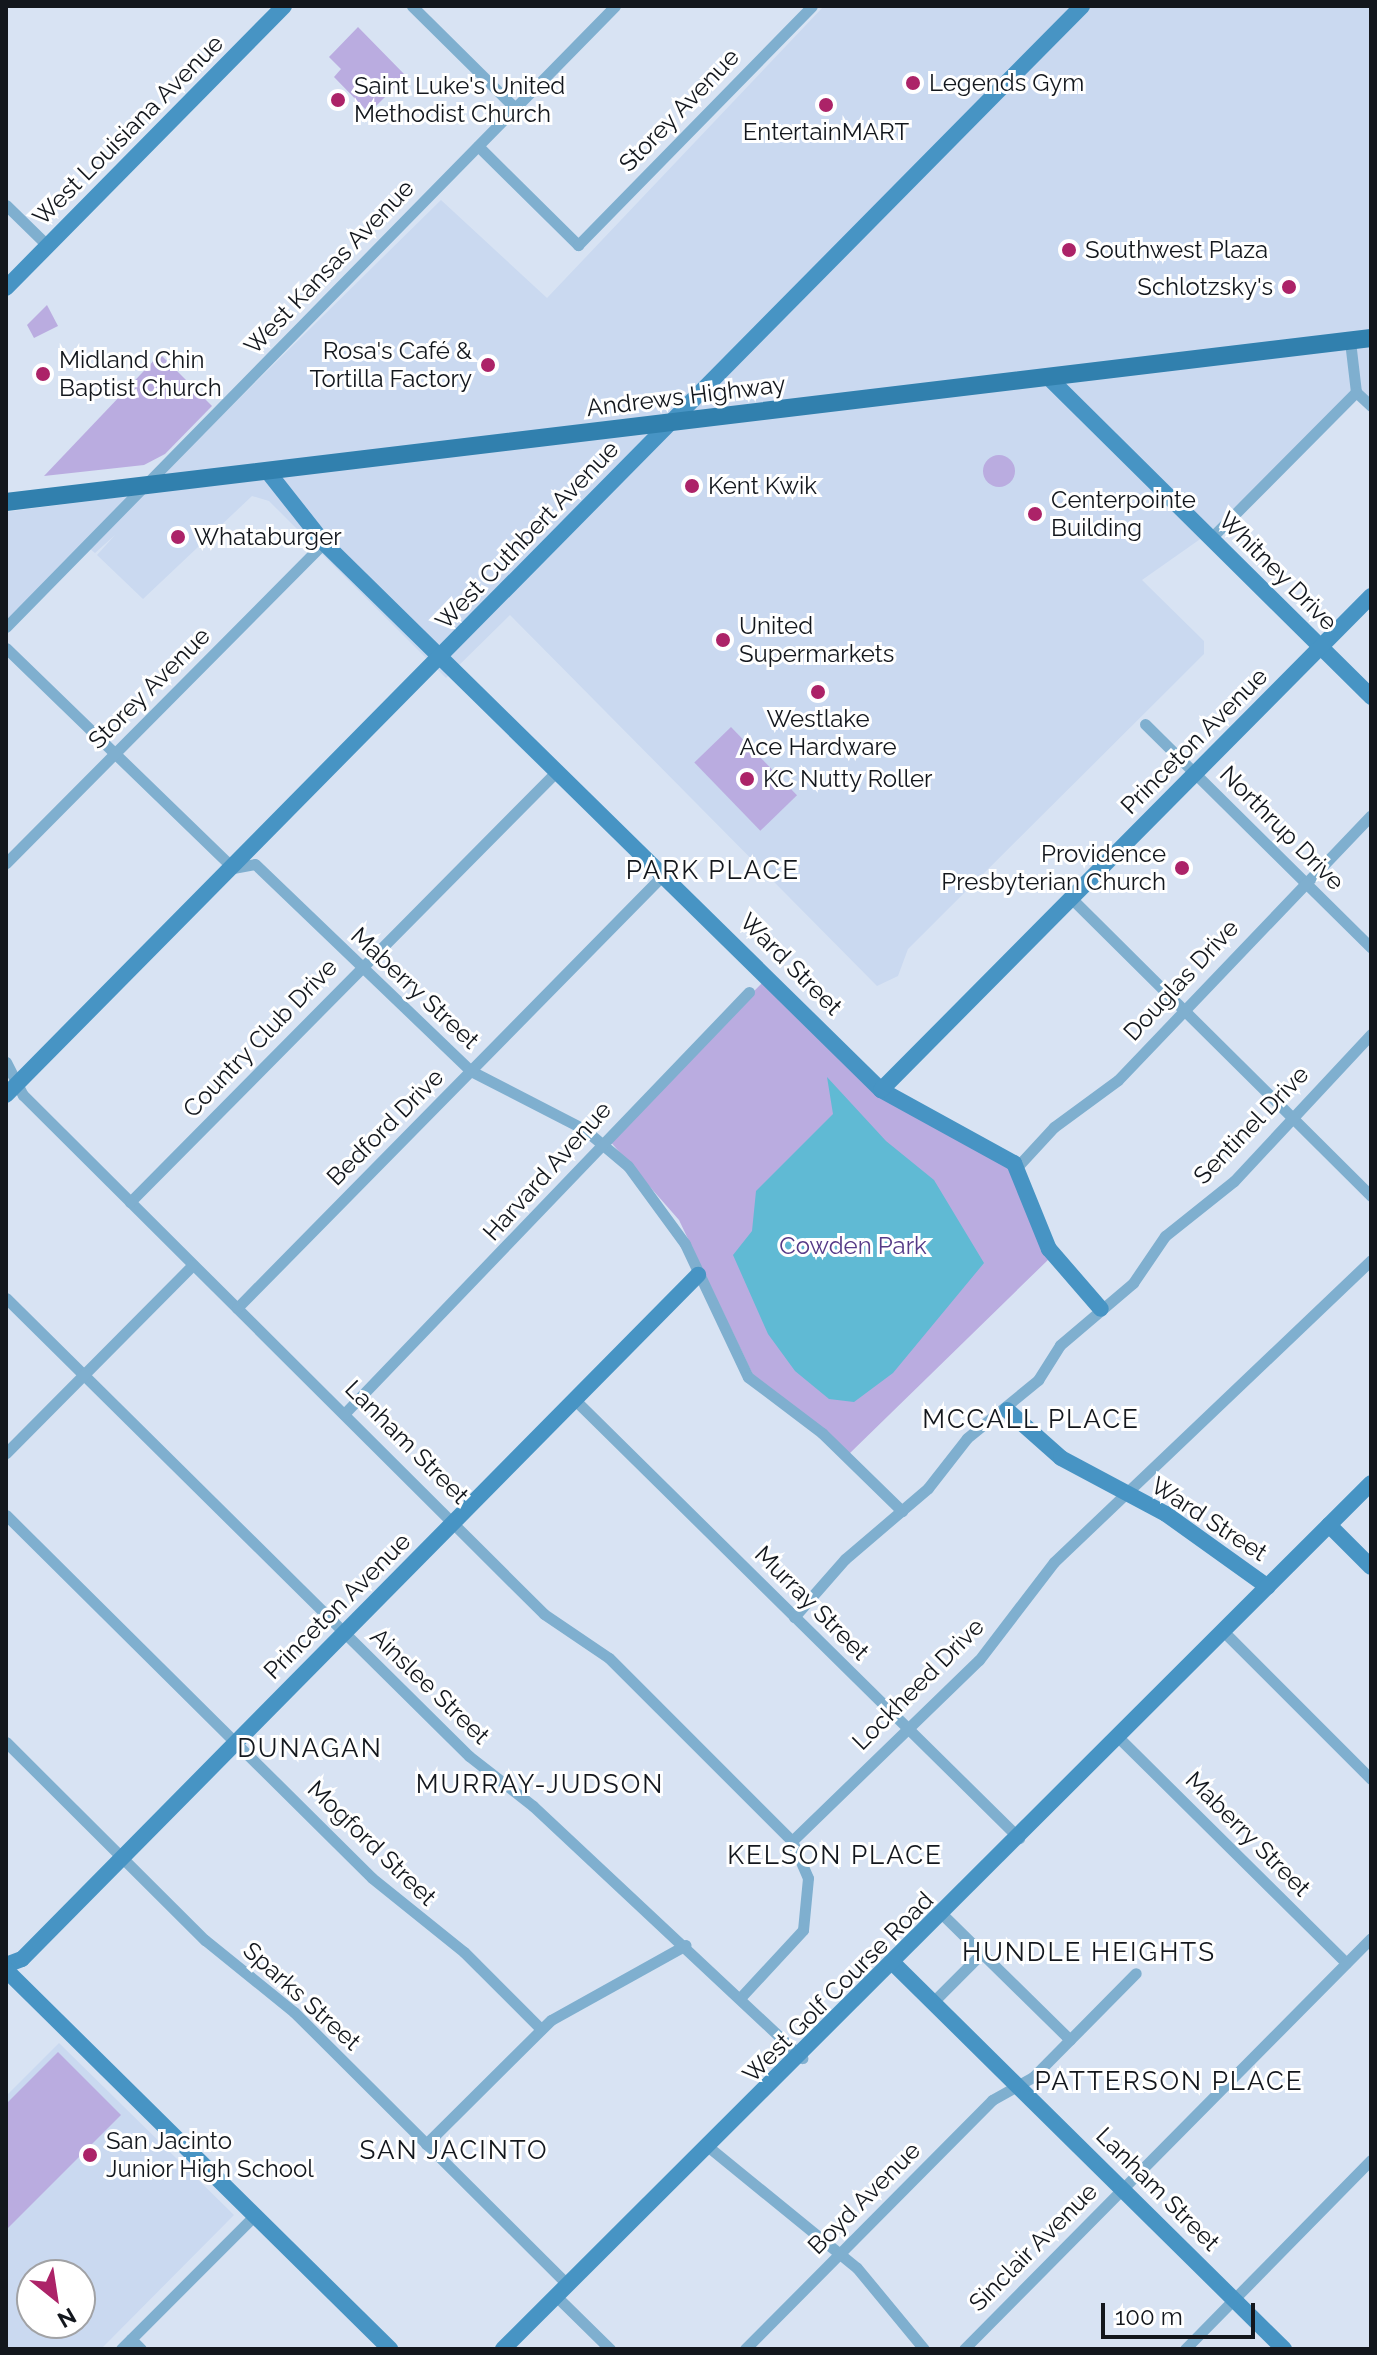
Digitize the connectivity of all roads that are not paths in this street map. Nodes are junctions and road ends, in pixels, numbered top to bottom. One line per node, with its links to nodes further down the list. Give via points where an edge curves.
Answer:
1 (284, 6): 9 (street, West Louisiana Avenue)
2 (412, 6): 6 (street)
3 (615, 6): 6 (street, West Kansas Avenue)
4 (812, 6): 7 (street, Storey Avenue, via 578,245)
5 (1082, 6): 16 (street, West Cuthbert Avenue)
6 (515, 108): 7 (street, West Kansas Avenue)
7 (478, 146): 18 (street, West Kansas Avenue)
8 (6, 205): 9 (street)
9 (48, 246): 10 (street, West Louisiana Avenue)
10 (6, 288)
11 (1371, 338): 12 (main road, Andrews Highway)
12 (1350, 341): 13 (main road, Andrews Highway); 14 (street)
13 (1048, 377): 16 (main road, Andrews Highway); 20 (street, Whitney Drive)
14 (1356, 392): 15 (street); 20 (street)
15 (1371, 406)
16 (671, 422): 17 (main road, Andrews Highway); 26 (street, West Cuthbert Avenue)
17 (268, 472): 18 (main road, Andrews Highway); 21 (street, Ward Street)
18 (146, 485): 19 (main road, Andrews Highway); 23 (street, West Kansas Avenue)
19 (6, 502)
20 (1211, 538): 24 (street, Whitney Drive)
21 (324, 543): 26 (street, Ward Street); 29 (street, Storey Avenue)
22 (1371, 596): 24 (street, Princeton Avenue)
23 (6, 627)
24 (1321, 647): 27 (street, Whitney Drive); 31 (street, Princeton Avenue)
25 (6, 648): 29 (street)
26 (440, 659): 30 (street, Ward Street); 34 (street, West Cuthbert Avenue)
27 (1371, 697)
28 (1145, 724): 31 (street, Northrup Drive)
29 (115, 753): 33 (street, Storey Avenue); 34 (street)
30 (558, 770): 35 (street, Ward Street); 39 (street, Country Club Drive)
31 (1195, 773): 36 (street, Northrup Drive); 37 (street, Princeton Avenue)
32 (1371, 815): 36 (street, Douglas Drive)
33 (6, 863)
34 (233, 868): 39 (street, Maberry Street, via 255,864); 45 (street, West Cuthbert Avenue)
35 (665, 873): 44 (street, Bedford Drive); 46 (street, Ward Street)
36 (1304, 882): 38 (street, Northrup Drive); 41 (street, Douglas Drive)
37 (1071, 898): 41 (street); 46 (street, Princeton Avenue)
38 (1371, 948)
39 (360, 969): 44 (street, Maberry Street); 52 (street, Country Club Drive)
40 (749, 992): 49 (street, Harvard Avenue, via 607,1135)
41 (1183, 1008): 48 (street); 50 (street, Douglas Drive, via 1118,1080 1054,1127)
42 (1371, 1034): 48 (street, Sentinel Drive)
43 (6, 1062): 45 (street, Lanham Street)
44 (471, 1071): 49 (street, Maberry Street, via 584,1129); 57 (street, Bedford Drive)
45 (19, 1083): 47 (street, West Cuthbert Avenue); 52 (street, Lanham Street)
46 (881, 1090): 50 (street, Ward Street)
47 (6, 1095)
48 (1289, 1115): 51 (street); 58 (street, Sentinel Drive, via 1234,1181 1165,1236 1133,1283)
49 (603, 1150): 55 (street, Maberry Street, via 660,1203); 62 (street, Harvard Avenue)
50 (1018, 1166): 58 (street, via 1049,1249)
51 (1371, 1196)
52 (130, 1202): 54 (street, Lanham Street)
53 (1371, 1260): 65 (street, Lockheed Drive, via 1285,1337 1245,1387 1198,1419)
54 (193, 1265): 57 (street, Lanham Street); 59 (street)
55 (698, 1275): 60 (street, Princeton Avenue); 66 (street, Maberry Street, via 748,1377 822,1433)
56 (6, 1298): 59 (street, Ainslee Street)
57 (237, 1308): 62 (street, Lanham Street)
58 (1101, 1309): 61 (street, Sentinel Drive)
59 (84, 1375): 63 (street); 74 (street, Ainslee Street)
60 (575, 1400): 68 (street, Princeton Avenue); 72 (street, Murray Street)
61 (1007, 1410): 65 (street, Ward Street, via 1061,1458); 66 (street, Sentinel Drive, via 967,1438)
62 (344, 1414): 68 (street, Lanham Street)
63 (6, 1453)
64 (1371, 1483): 69 (street, West Golf Course Road)
65 (1130, 1496): 71 (street, Ward Street); 75 (street, Lockheed Drive, via 1054,1562 979,1660)
66 (902, 1511): 72 (street, Sentinel Drive, via 845,1559)
67 (6, 1515): 78 (street, Mogford Street)
68 (454, 1522): 74 (street, Princeton Avenue); 81 (street, Lanham Street, via 544,1614 609,1658)
69 (1329, 1525): 70 (street); 71 (street, West Golf Course Road)
70 (1371, 1567)
71 (1268, 1587): 73 (street, West Golf Course Road)
72 (794, 1617): 75 (street, Murray Street)
73 (1223, 1631): 76 (street, West Golf Course Road); 79 (street)
74 (344, 1633): 78 (street, Princeton Avenue); 85 (street, Ainslee Street, via 469,1756)
75 (906, 1727): 80 (street, Murray Street); 81 (street, Lockheed Drive)
76 (1118, 1737): 80 (street, West Golf Course Road); 87 (street, Maberry Street)
77 (6, 1742): 82 (street, Sparks Street)
78 (237, 1742): 82 (street, Princeton Avenue); 93 (street, Mogford Street, via 372,1878 464,1952)
79 (1371, 1779)
80 (1019, 1838): 83 (street, West Golf Course Road)
81 (792, 1841): 91 (street, via 808,1878 803,1930)
82 (123, 1857): 89 (street, Princeton Avenue, via 22,1959); 97 (street, Sparks Street)
83 (943, 1915): 86 (street); 88 (street, West Golf Course Road)
84 (1371, 1938): 87 (street, Sinclair Avenue)
85 (686, 1945): 91 (street, Ainslee Street); 93 (street)
86 (982, 1953): 92 (street); 94 (street)
87 (1346, 1963): 100 (street, Sinclair Avenue)
88 (894, 1964): 92 (street, Lanham Street); 95 (street, West Golf Course Road)
89 (6, 1967): 101 (street)
90 (1136, 1973): 94 (street, Boyd Avenue)
91 (741, 1997): 95 (street, Ainslee Street)
92 (933, 2002): 96 (street, Lanham Street)
93 (541, 2029): 97 (street)
94 (1070, 2040): 96 (street, Boyd Avenue)
95 (802, 2058): 98 (street, West Golf Course Road)
96 (1019, 2086): 100 (street, Lanham Street); 102 (street, Boyd Avenue, via 992,2100)
97 (426, 2144): 103 (street, Sparks Street)
98 (711, 2149): 102 (street); 103 (street, West Golf Course Road)
99 (1371, 2160): 104 (street)
100 (1122, 2188): 104 (street, Lanham Street); 113 (street, Sinclair Avenue)
101 (255, 2215): 105 (street); 108 (street)
102 (838, 2254): 111 (street, Boyd Avenue); 112 (street)
103 (562, 2290): 109 (street, West Golf Course Road); 110 (street, Sparks Street)
104 (1234, 2299): 114 (street); 115 (street, Lanham Street)
105 (131, 2339): 106 (street); 107 (street)
106 (121, 2349)
107 (141, 2349)
108 (390, 2349)
109 (503, 2349)
110 (610, 2349)
111 (745, 2349)
112 (924, 2349)
113 (964, 2349)
114 (1185, 2349)
115 (1284, 2349)

